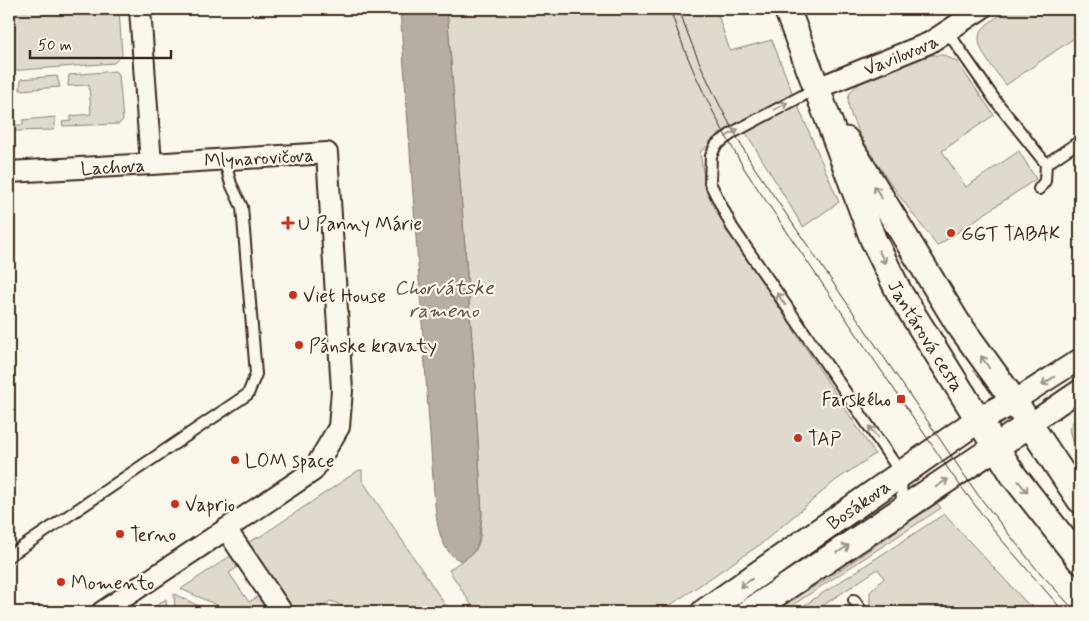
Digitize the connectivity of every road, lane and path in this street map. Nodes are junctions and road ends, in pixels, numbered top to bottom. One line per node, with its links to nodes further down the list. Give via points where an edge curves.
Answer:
1 (140, 9): 8 (street, Lachova)
2 (786, 9): 5 (street, Jantárová cesta)
3 (980, 9): 4 (street, Vavilovova)
4 (948, 31): 5 (street, Vavilovova, via 929,43); 9 (lane, via 995,100)
5 (815, 89): 14 (street, Jantárová cesta, one-way to 5, via 957,322); 15 (street, Jantárová cesta, one-way to 15, via 876,247 918,325); 18 (lane, one-way to 5, via 732,227 710,183 711,156 716,145)
6 (1080, 141): 9 (lane)
7 (224, 159): 8 (street, Mlynarovičova); 21 (street, Mlynarovičova, via 327,153 342,390 339,427 313,471); 22 (lane, via 242,206 256,374 248,394)
8 (151, 164): 10 (street, Lachova)
9 (1046, 164): 11 (lane, via 1045,181)
10 (9, 172)
11 (1039, 188)
12 (1080, 359): 14 (street, one-way to 14)
13 (1080, 390): 16 (street)
14 (1014, 401): 15 (street, Bosákova); 16 (street, Jantárová cesta)
15 (978, 420): 17 (street, Jantárová cesta); 18 (street, Bosákova)
16 (1030, 424): 17 (street, Bosákova); 19 (street, Jantárová cesta)
17 (995, 448): 20 (street, Bosákova, one-way to 17); 23 (street, Jantárová cesta, one-way to 23)
18 (901, 473): 20 (lane); 27 (street, Bosákova, one-way to 27)
19 (1080, 500)
20 (902, 510): 28 (street, Bosákova, one-way to 20)
21 (226, 529): 25 (street, Mlynarovičova); 26 (street)
22 (9, 556)
23 (1080, 560)
24 (854, 600): 29 (lane)
25 (102, 612)
26 (282, 612)
27 (704, 612)
28 (749, 612)
29 (862, 612)

